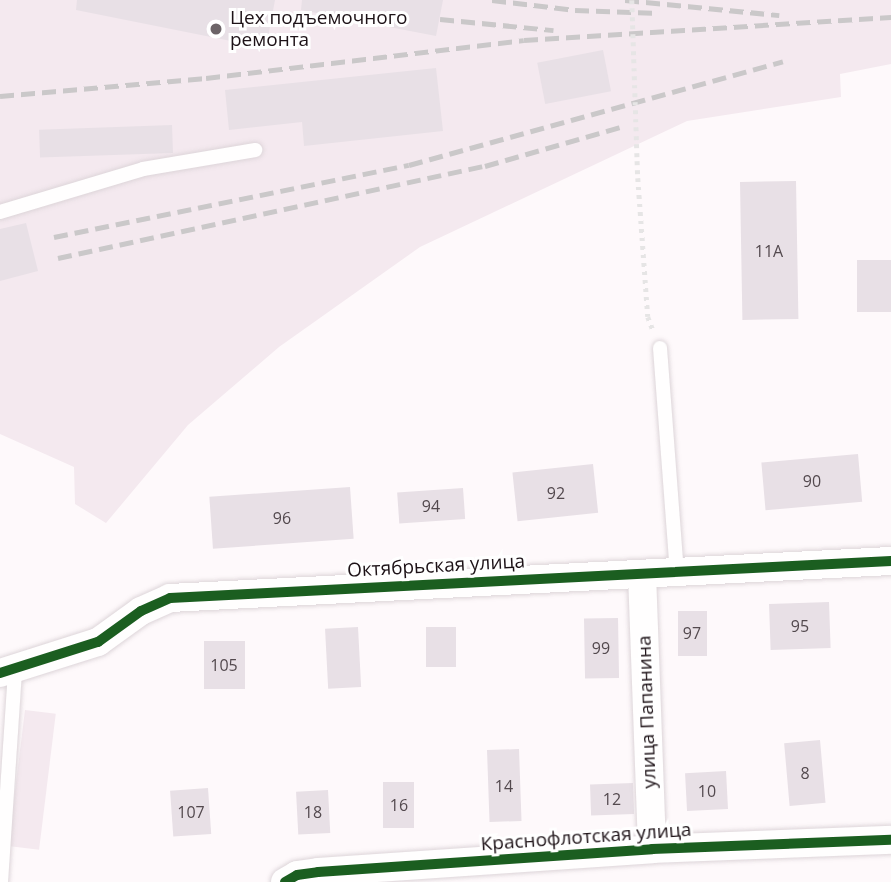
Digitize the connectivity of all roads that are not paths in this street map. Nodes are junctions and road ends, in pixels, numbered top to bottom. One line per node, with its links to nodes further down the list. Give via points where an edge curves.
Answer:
1 (256, 150): 2 (lane, via 143,169)
2 (0, 212)
3 (660, 348): 5 (lane)
4 (891, 561): 5 (street, Октябрьская улица)
5 (677, 572): 6 (street, Октябрьская улица)
6 (642, 574): 7 (street, Октябрьская улица, via 170,598 141,611 98,642); 9 (street, улица Папанина)
7 (8, 671): 10 (lane)
8 (891, 840): 9 (street, Краснофлотская улица)
9 (652, 849): 11 (street, Краснофлотская улица, via 318,872)
10 (1, 876)
11 (285, 882)

